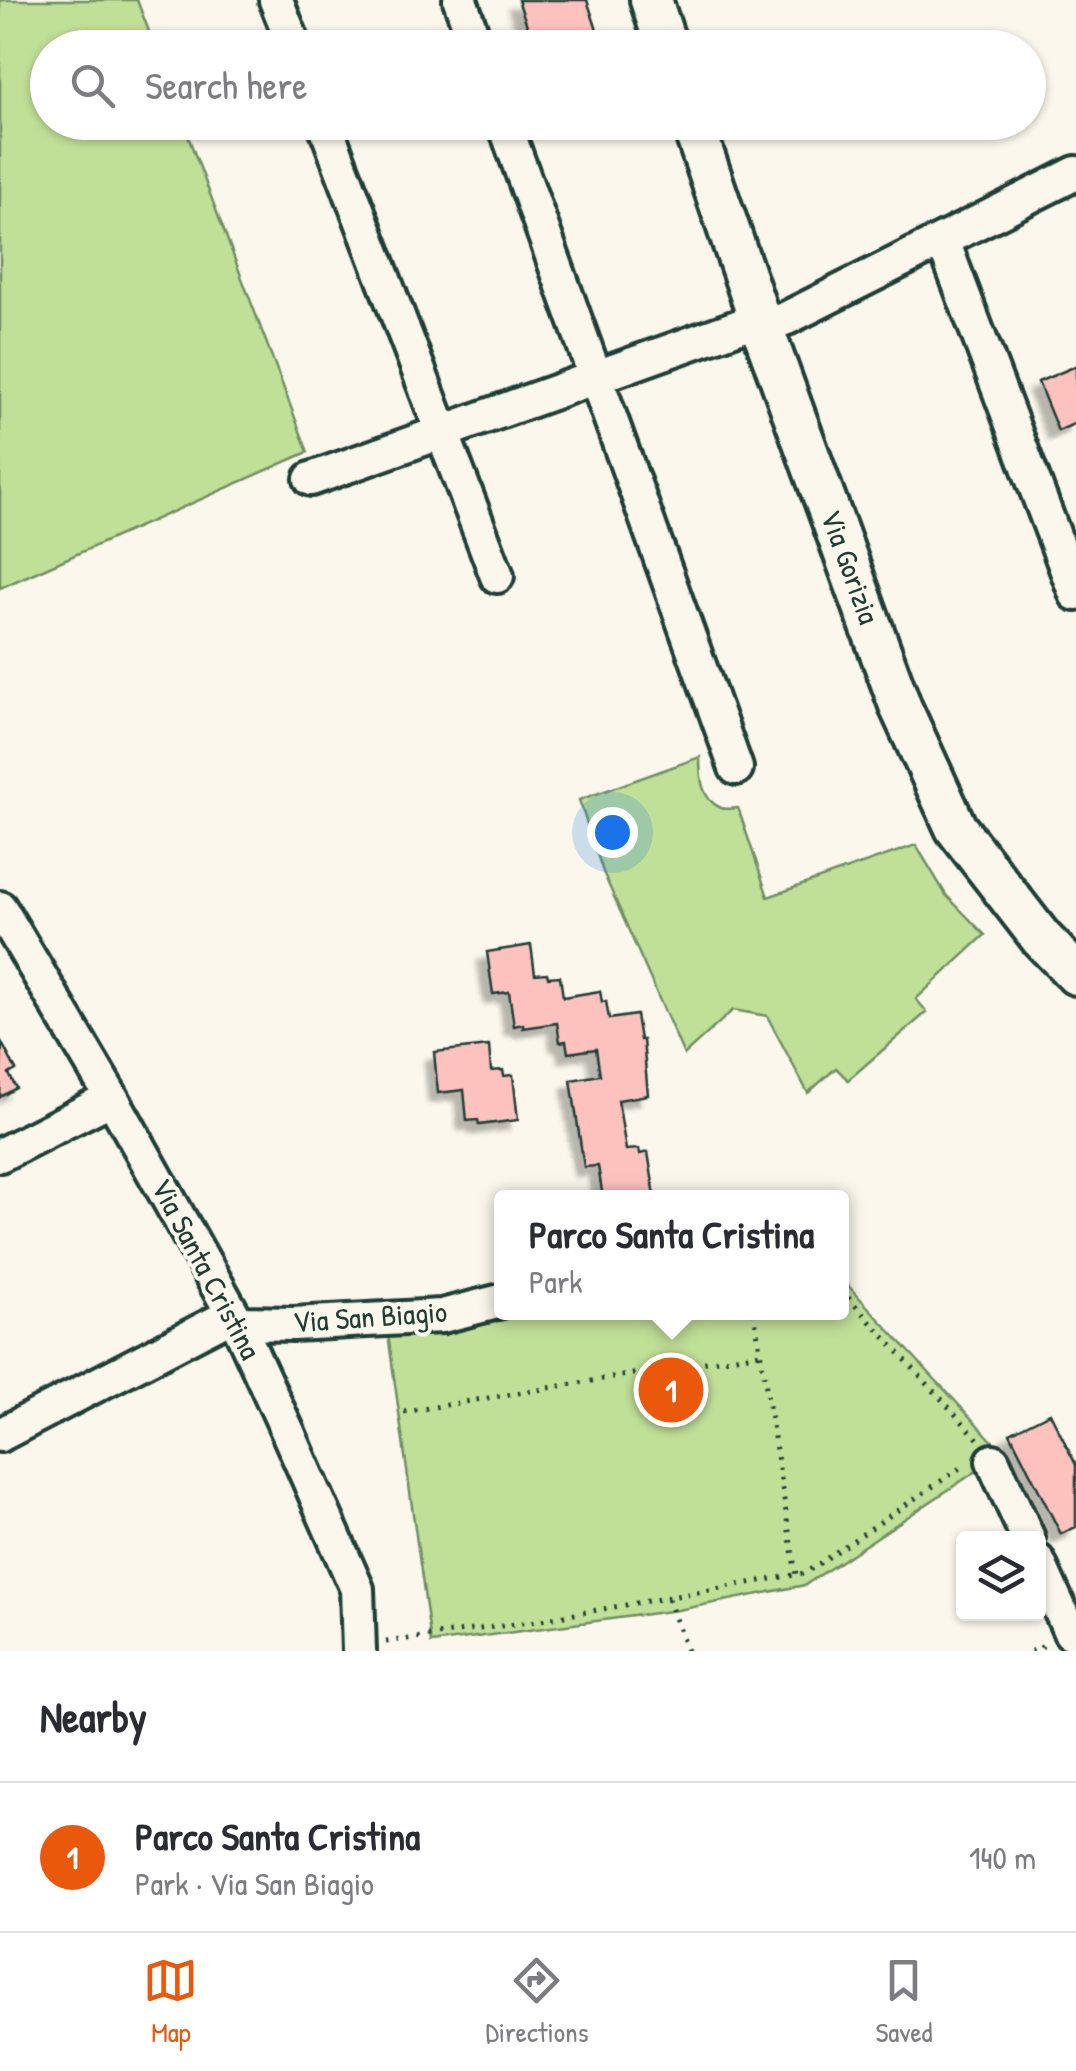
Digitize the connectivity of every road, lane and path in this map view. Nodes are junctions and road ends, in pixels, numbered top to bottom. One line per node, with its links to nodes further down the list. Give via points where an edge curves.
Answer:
1 (276, 0): 4 (street)
2 (460, 0): 5 (street)
3 (650, 0): 6 (street)
4 (287, 30)
5 (471, 30)
6 (661, 30)
7 (331, 140): 14 (street)
8 (510, 140): 13 (street)
9 (698, 140): 12 (street, Via Gorizia)
10 (1076, 173): 11 (street)
11 (943, 241): 12 (street, via 787,318); 17 (street)
12 (760, 322): 13 (street); 20 (street, Via Gorizia, via 901,708 956,828)
13 (596, 378): 14 (street); 18 (street)
14 (444, 432): 15 (street); 16 (street)
15 (311, 478)
16 (497, 576)
17 (1076, 594)
18 (736, 768)
19 (0, 908): 21 (street, Via Santa Cristina)
20 (1076, 974)
21 (112, 1098): 22 (street); 25 (street, Via Santa Cristina)
22 (0, 1155)
23 (849, 1299): 30 (path)
24 (494, 1303): 25 (street, Via San Biagio, via 442,1316 293,1324)
25 (235, 1318): 29 (street); 36 (street, Via Santa Cristina, via 357,1590)
26 (755, 1320): 27 (path)
27 (760, 1353): 28 (path); 32 (path)
28 (404, 1412)
29 (0, 1434)
30 (990, 1455): 31 (street); 32 (path)
31 (1025, 1531)
32 (796, 1575): 34 (path)
33 (1046, 1581): 35 (street)
34 (668, 1599): 36 (path); 37 (path)
35 (1068, 1635)
36 (359, 1648)
37 (687, 1651)

